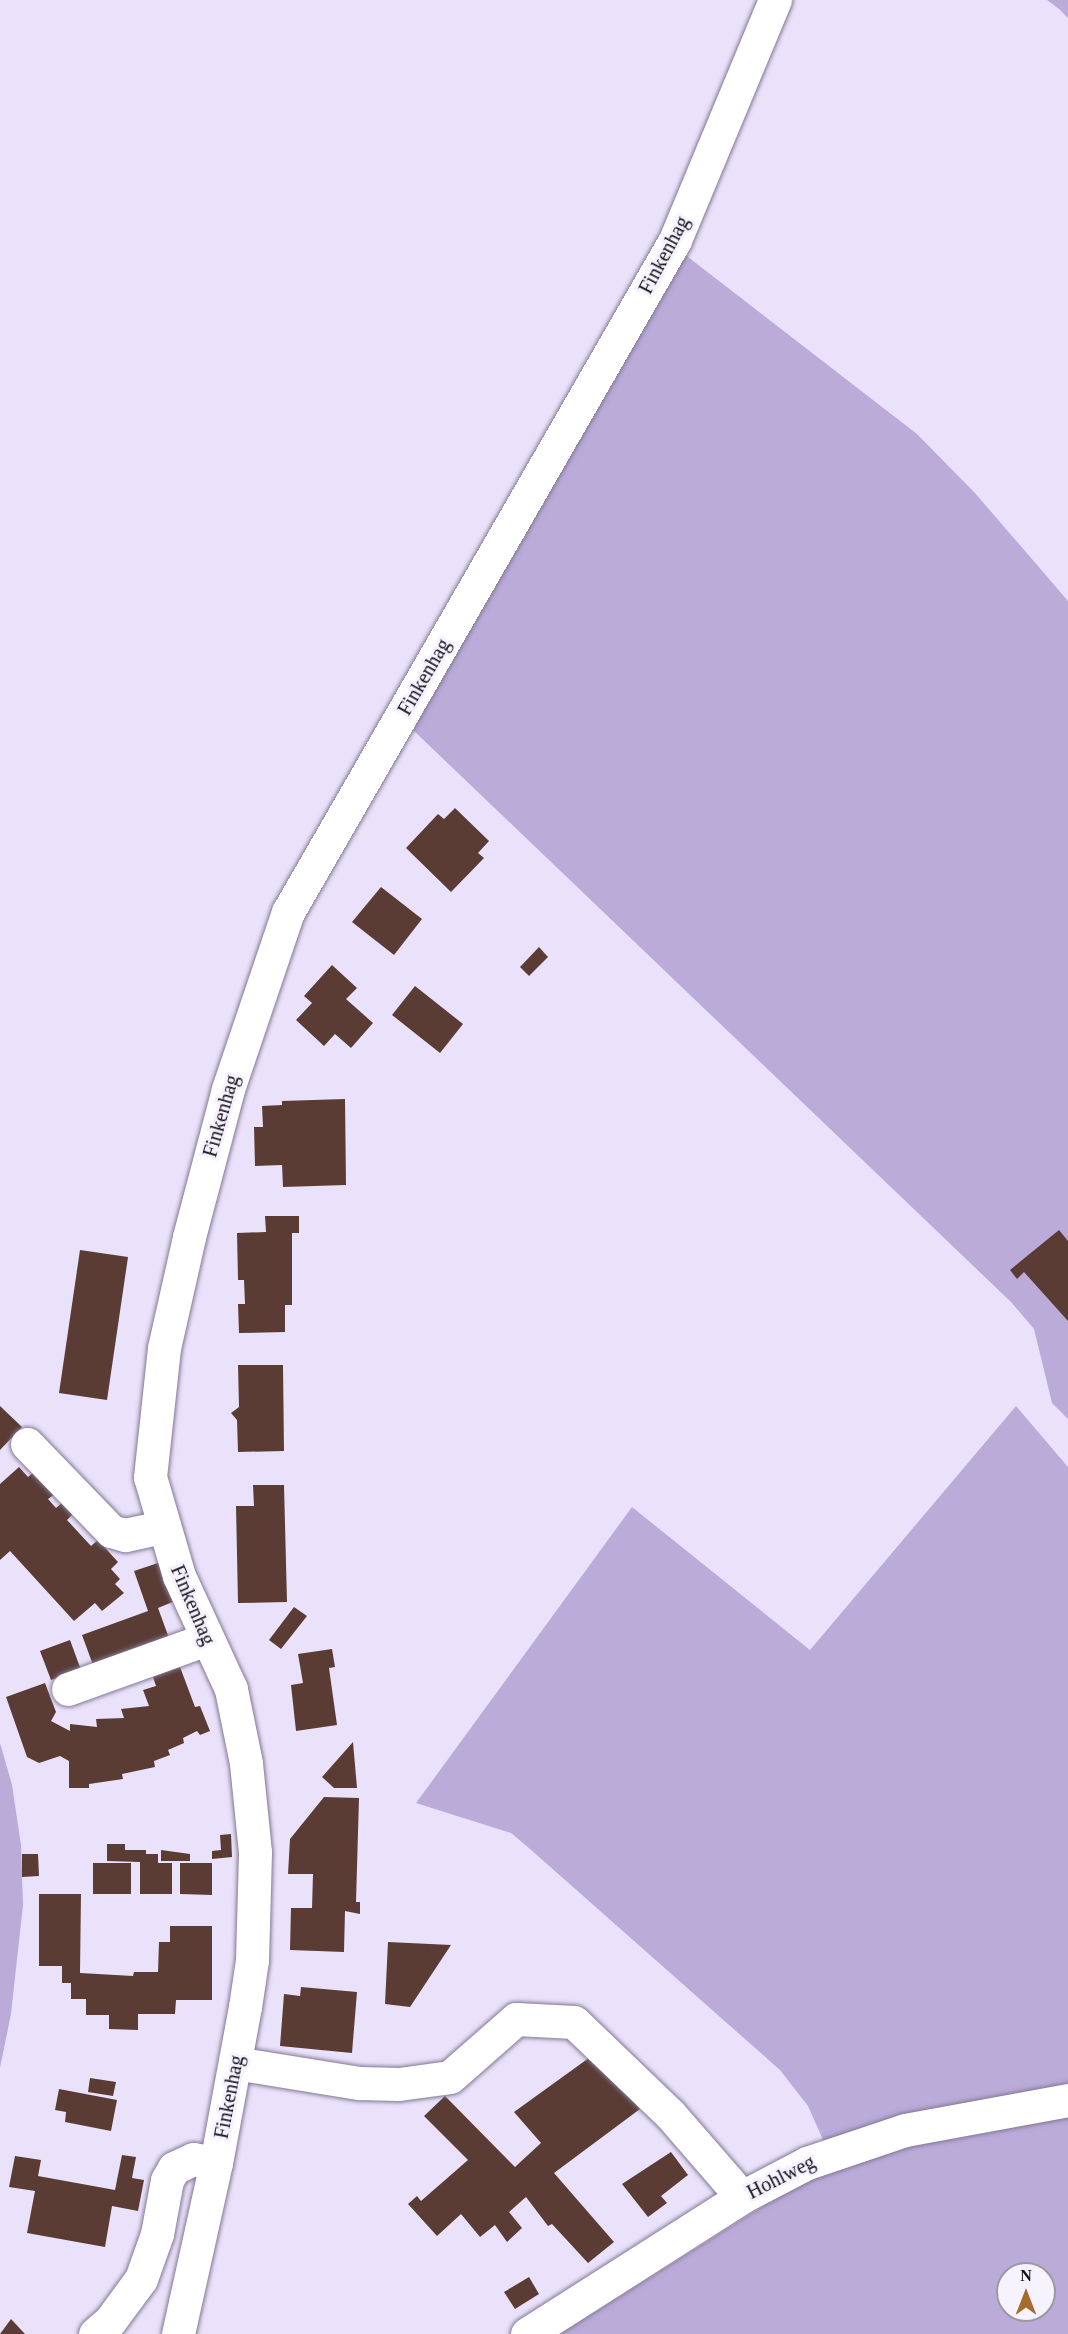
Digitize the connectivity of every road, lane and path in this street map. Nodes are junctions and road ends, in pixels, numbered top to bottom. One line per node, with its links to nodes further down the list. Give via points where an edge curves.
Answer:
1 (775, 0): 3 (street, Finkenhag, via 675,240 288,912 228,1089 164,1348 150,1477)
2 (27, 1444): 3 (street, via 111,1531 125,1535)
3 (164, 1527): 4 (street, Finkenhag, via 179,1576)
4 (207, 1639): 5 (street); 6 (street, Finkenhag, via 231,1689 246,1763 255,1852 252,1960)
5 (68, 1689)
6 (235, 2063): 8 (street, Finkenhag); 9 (street, via 359,2083 399,2084 450,2077 516,2019 574,2022 670,2114)
7 (1068, 2100): 9 (street, Hohlweg, via 874,2139 807,2163)
8 (216, 2163): 10 (street, via 193,2158 174,2168 167,2180 157,2234 141,2279 110,2321); 11 (street, Finkenhag)
9 (742, 2197): 12 (street, Hohlweg)
10 (95, 2334)
11 (178, 2334)
12 (527, 2334)

